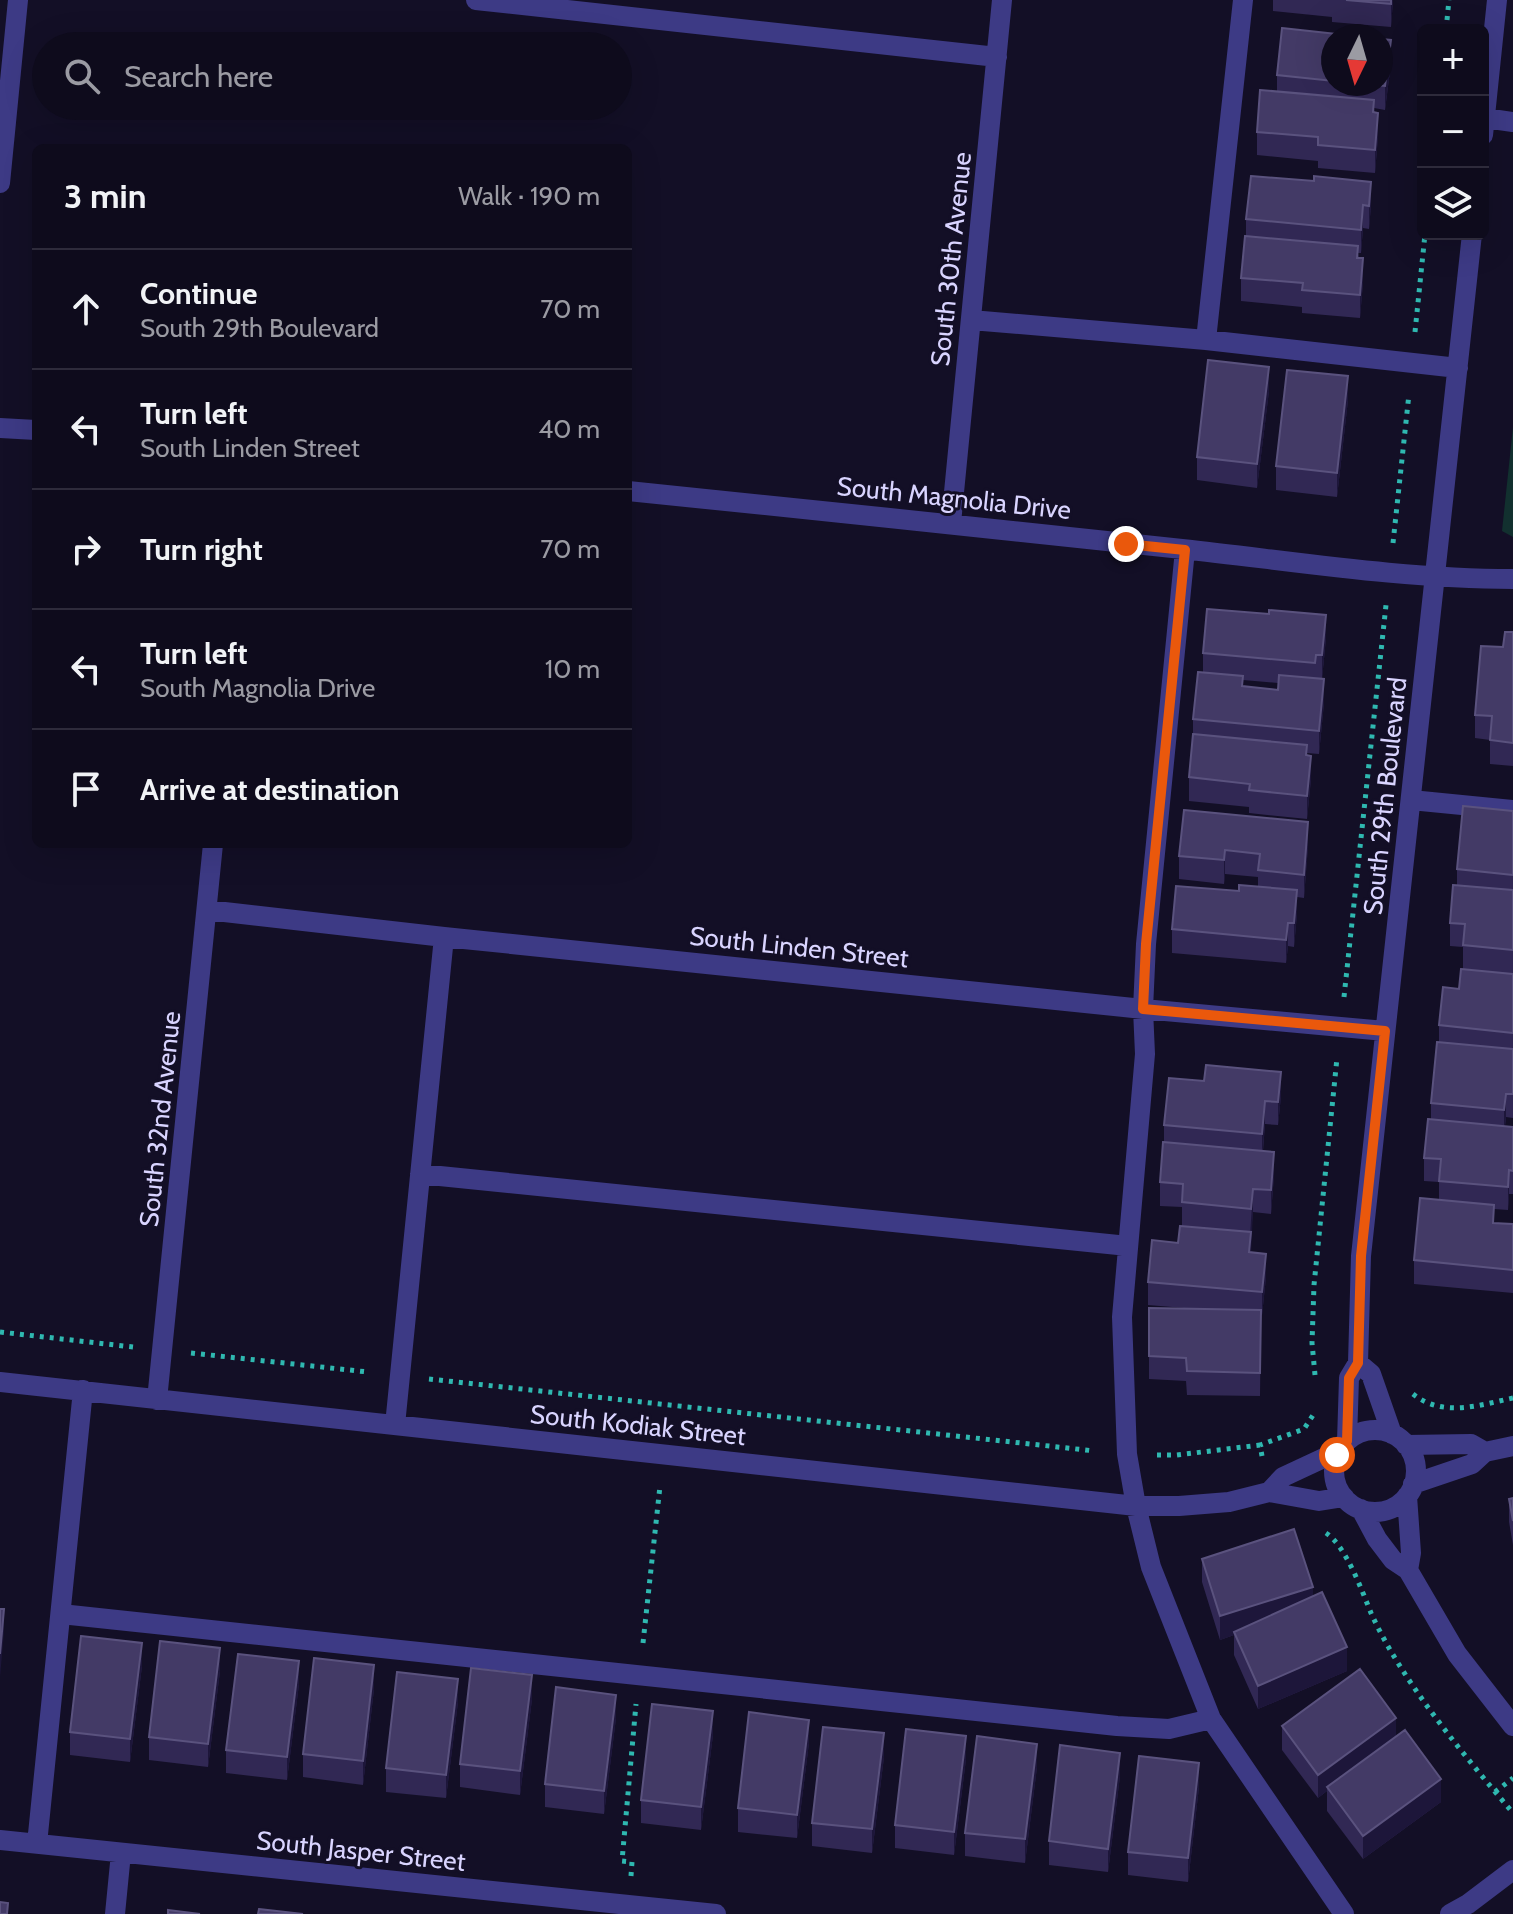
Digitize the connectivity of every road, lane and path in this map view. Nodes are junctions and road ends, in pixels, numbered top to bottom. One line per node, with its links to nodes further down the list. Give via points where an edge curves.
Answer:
1 (18, 0): 12 (street)
2 (476, 0): 8 (street)
3 (1002, 0): 8 (street, South 30th Avenue)
4 (1243, 0): 15 (street)
5 (1449, 0): 7 (path)
6 (1497, 0): 9 (street)
7 (1447, 24)
8 (997, 57): 14 (street, South 30th Avenue)
9 (1487, 96)
10 (1513, 122): 11 (street)
11 (1489, 125)
12 (0, 183)
13 (1471, 240): 16 (street, South 29th Boulevard)
14 (971, 320): 15 (street); 21 (street, South 30th Avenue)
15 (1206, 340): 16 (street)
16 (1458, 368): 24 (street, South 29th Boulevard)
17 (0, 428): 18 (street)
18 (30, 430)
19 (632, 491): 21 (street, South Magnolia Drive)
20 (1398, 496): 22 (path)
21 (951, 523): 23 (street, South Magnolia Drive)
22 (1393, 546)
23 (1185, 550): 24 (street, South Magnolia Drive); 33 (street)
24 (1435, 576): 25 (street, South Magnolia Drive); 27 (street, South 29th Boulevard)
25 (1513, 579)
26 (1388, 595): 32 (path)
27 (1411, 800): 28 (street); 34 (street, South 29th Boulevard)
28 (1513, 810)
29 (213, 848): 30 (street, South 32nd Avenue)
30 (207, 910): 31 (street, South Linden Street); 48 (street, South 32nd Avenue)
31 (444, 937): 33 (street, South Linden Street); 36 (street)
32 (1343, 1003)
33 (1143, 1009): 34 (street, South Linden Street); 37 (street, via 1145,1054)
34 (1385, 1031): 41 (street, South 29th Boulevard, via 1361,1256)
35 (1338, 1056): 44 (path, via 1314,1285)
36 (420, 1174): 37 (street); 42 (street)
37 (1128, 1246): 56 (street, via 1122,1317)
38 (0, 1332): 39 (path)
39 (135, 1347)
40 (186, 1353): 42 (path)
41 (1358, 1363): 51 (street, via 1371,1374); 52 (street, South 29th Boulevard, via 1349,1378)
42 (399, 1376): 50 (street); 56 (path)
43 (0, 1382): 46 (street, South Kodiak Street)
44 (1316, 1383)
45 (1408, 1386): 47 (path, via 1425,1403 1459,1409)
46 (83, 1390): 48 (street, South Kodiak Street); 65 (street)
47 (1513, 1398)
48 (157, 1400): 50 (street, South Kodiak Street)
49 (1316, 1407): 53 (path, via 1304,1429)
50 (395, 1425): 62 (street, South Kodiak Street)
51 (1399, 1439): 52 (street, via 1366,1431); 55 (street, via 1471,1444); 59 (street, via 1416,1467)
52 (1345, 1443): 60 (street, South Kodiak Street, via 1283,1477); 61 (street, via 1337,1455 1335,1481)
53 (1260, 1445): 56 (path, via 1177,1455); 57 (path)
54 (1513, 1446): 55 (street)
55 (1485, 1452): 59 (street, via 1472,1464)
56 (1127, 1454): 62 (street)
57 (1264, 1468)
58 (660, 1479): 66 (path)
59 (1410, 1490): 61 (street, via 1387,1510 1374,1512); 64 (street)
60 (1269, 1492): 61 (street, South Kodiak Street); 62 (street, South Kodiak Street, via 1229,1502)
61 (1352, 1503): 64 (street, via 1393,1560)
62 (1136, 1506): 67 (street, via 1151,1567)
63 (1316, 1528): 70 (path, via 1336,1543 1382,1637)
64 (1408, 1570): 68 (street, via 1457,1654)
65 (61, 1614): 66 (street); 73 (street)
66 (639, 1675): 67 (street, via 1117,1726 1169,1729); 76 (path, via 622,1861 632,1862)
67 (1211, 1719): 80 (street)
68 (1513, 1726)
69 (1513, 1778): 70 (path)
70 (1495, 1792): 71 (path)
71 (1513, 1813)
72 (0, 1840): 73 (street, South Jasper Street)
73 (37, 1844): 74 (street, South Jasper Street)
74 (121, 1853): 77 (street, South Jasper Street); 78 (street)
75 (1513, 1870): 81 (street)
76 (629, 1905): 77 (street, South Jasper Street); 79 (street, South Jasper Street)
77 (589, 1907)
78 (115, 1914)
79 (716, 1914)
80 (1344, 1914)
81 (1450, 1914)

